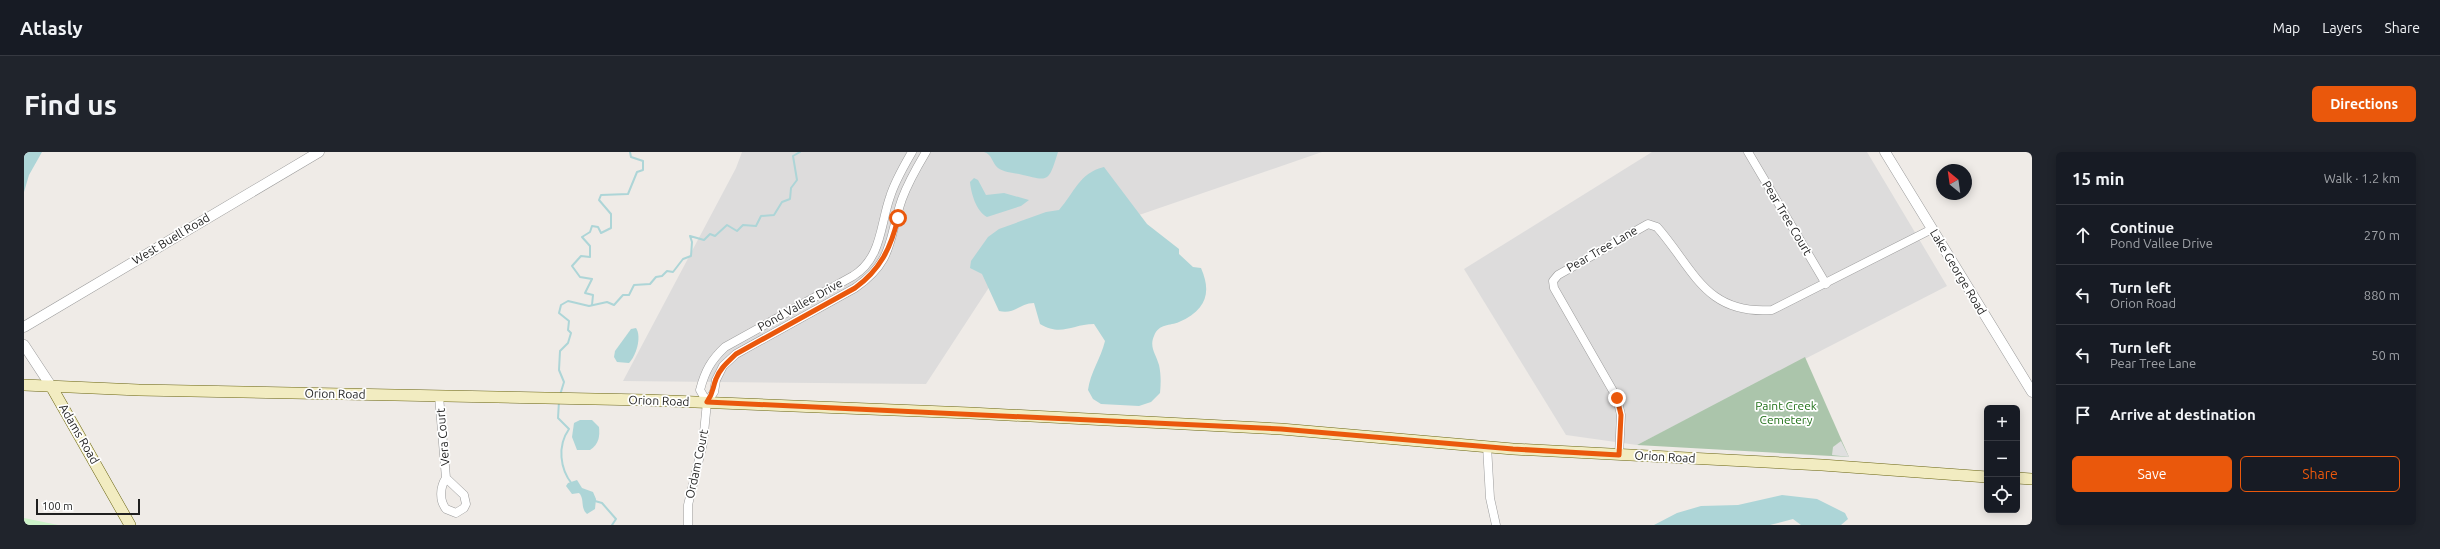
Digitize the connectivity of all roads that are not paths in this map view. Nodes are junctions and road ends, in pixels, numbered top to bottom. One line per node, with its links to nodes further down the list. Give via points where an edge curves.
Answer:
1 (319, 152): 11 (street, West Buell Road)
2 (926, 152): 6 (street, Pond Vallee Drive)
3 (1748, 152): 9 (street, Pear Tree Court)
4 (1885, 152): 7 (street, Lake George Road)
5 (910, 154): 6 (street, Pond Vallee Drive); 8 (street, Pond Vallee Drive, via 890,198 878,246 866,264)
6 (920, 162): 10 (street, Pond Vallee Drive, via 902,200 892,241 884,260 869,278)
7 (1932, 229): 9 (street, Pear Tree Lane); 19 (street, Lake George Road)
8 (853, 276): 10 (street, Pond Vallee Drive); 12 (street, Pond Vallee Drive)
9 (1826, 284): 23 (street, Pear Tree Lane, via 1772,310 1746,311 1714,296 1701,284 1657,227 1648,224 1558,275 1553,281 1554,288 1617,398 1621,415)
10 (858, 286): 13 (street, Pond Vallee Drive)
11 (24, 326)
12 (748, 334): 13 (street, Pond Vallee Drive); 15 (street, Pond Vallee Drive, via 725,347)
13 (753, 344): 16 (street, Pond Vallee Drive, via 736,354)
14 (24, 345): 18 (street, Adams Road)
15 (709, 365): 16 (street); 21 (street, Pond Vallee Drive, via 700,390)
16 (720, 370): 21 (street, Pond Vallee Drive, via 714,392)
17 (24, 385): 18 (main road, Orion Road)
18 (51, 386): 20 (main road, Orion Road); 28 (main road, Adams Road)
19 (2032, 392)
20 (439, 396): 21 (main road, Orion Road); 25 (street, Vera Court)
21 (707, 402): 22 (main road, Orion Road, via 1267,428); 29 (street, Ordam Court, via 703,442 688,505)
22 (1487, 446): 23 (main road, Orion Road); 30 (street, via 1490,498)
23 (1619, 455): 24 (main road, Orion Road, via 1822,465)
24 (1984, 477)
25 (446, 478)
26 (2020, 478): 27 (main road)
27 (2032, 479)
28 (130, 525)
29 (688, 525)
30 (1496, 525)

